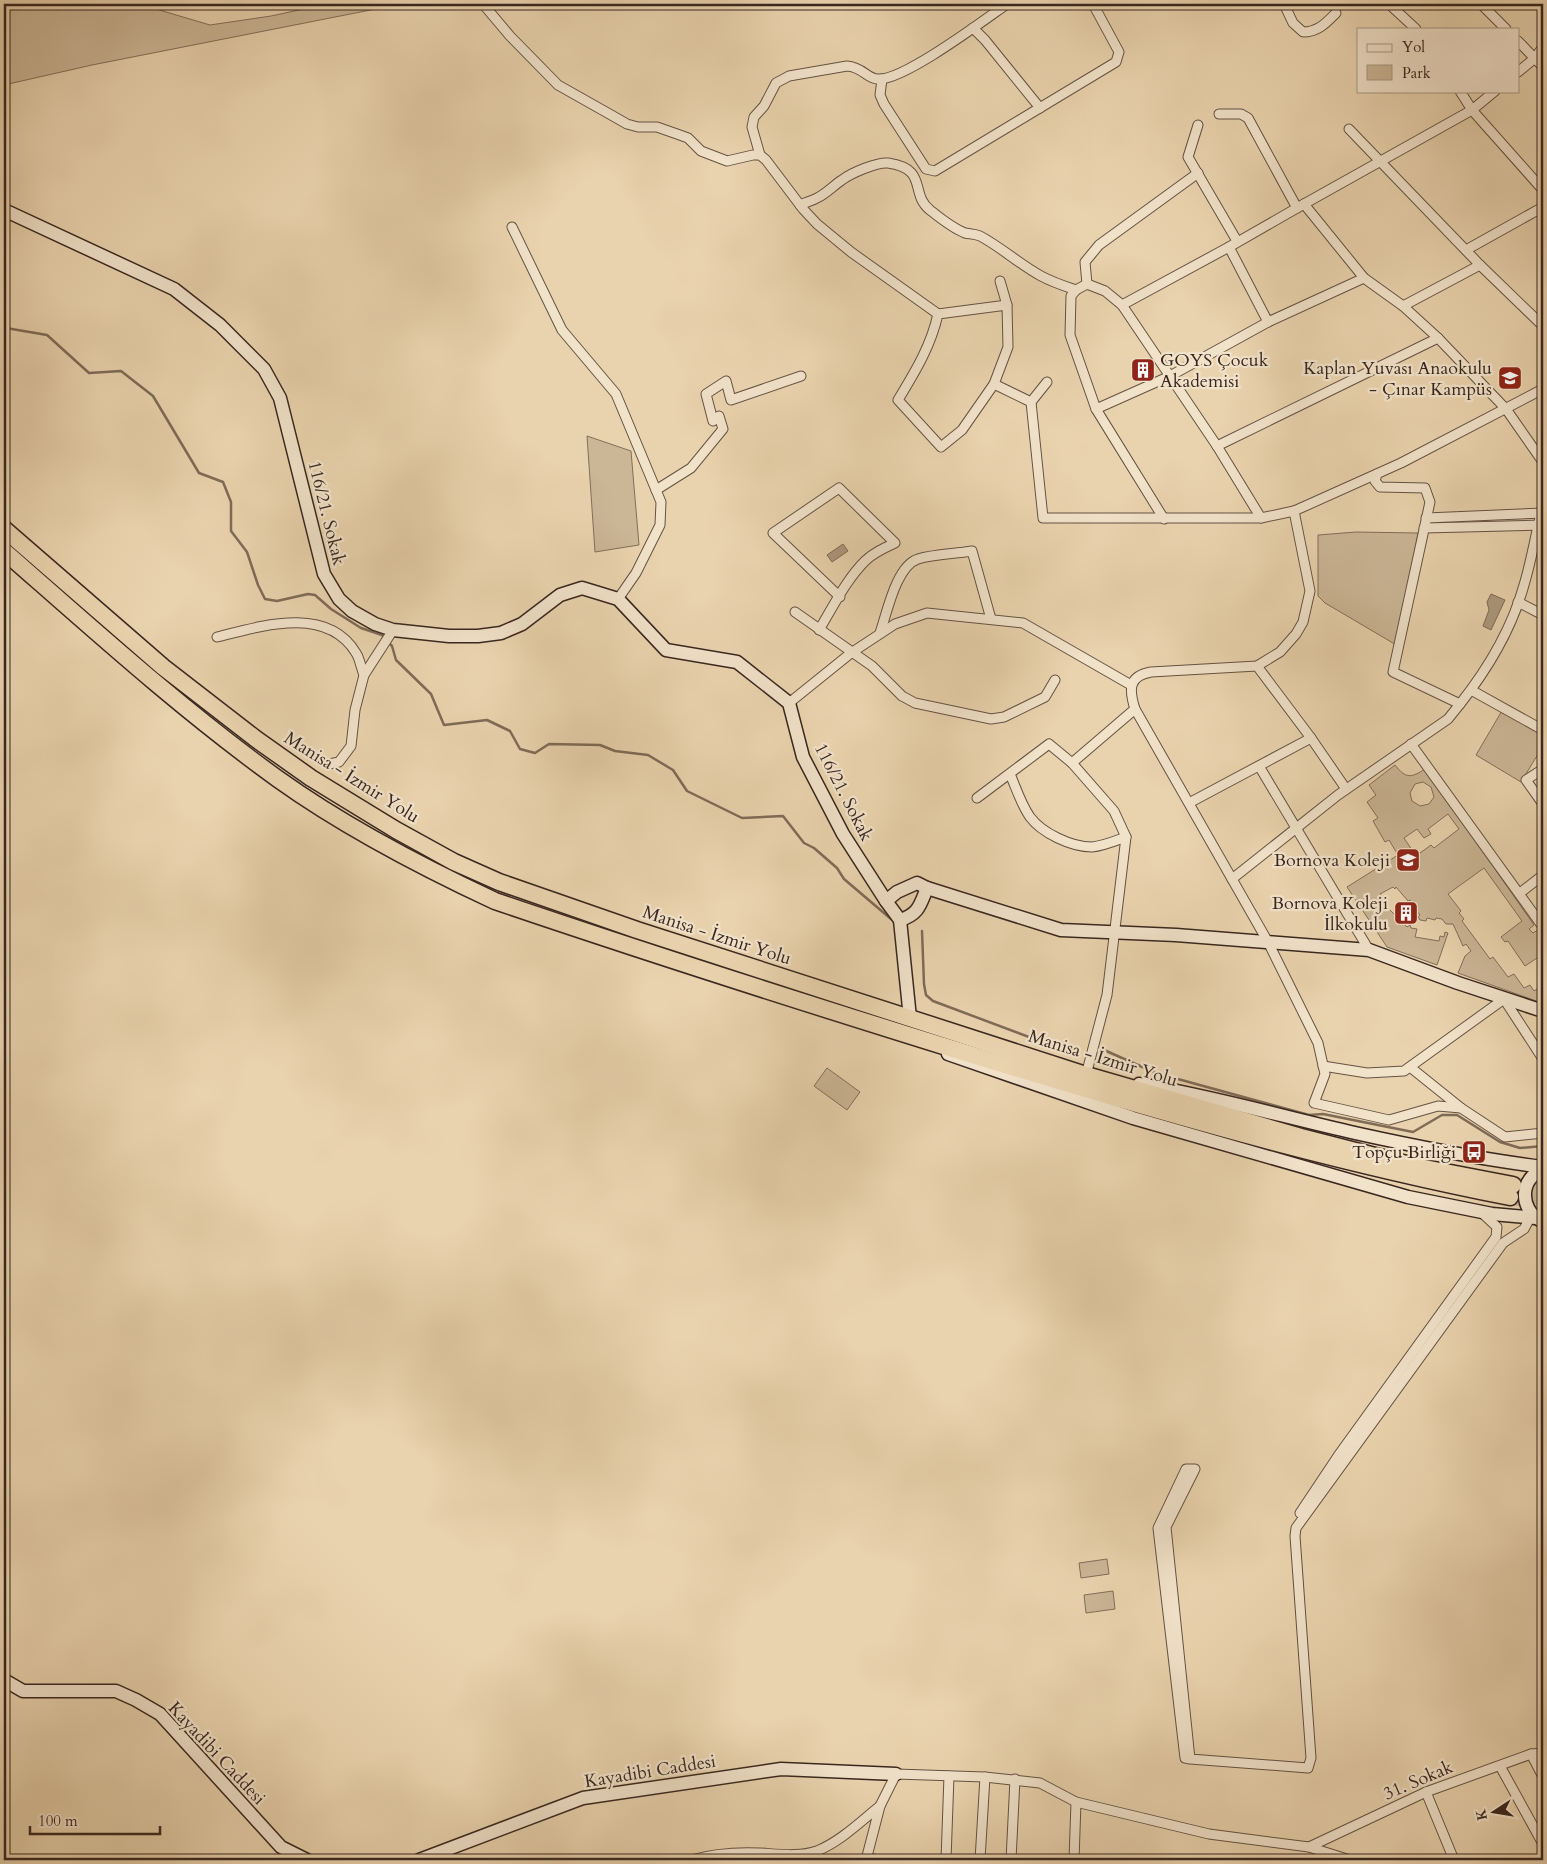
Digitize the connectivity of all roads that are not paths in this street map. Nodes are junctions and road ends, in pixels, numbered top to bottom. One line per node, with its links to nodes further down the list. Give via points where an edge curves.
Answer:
1 (483, 4): 24 (street, via 558,85 620,120 638,127 657,127 688,138 701,151 727,161)
2 (1007, 4): 8 (street)
3 (1093, 4): 19 (street, via 1119,52 1116,62)
4 (1284, 4): 7 (street, via 1293,23 1303,32 1312,32)
5 (1389, 4): 9 (street)
6 (1481, 4): 10 (street)
7 (1336, 13)
8 (973, 28): 16 (street, via 908,69); 19 (street)
9 (1415, 28)
10 (1505, 28)
11 (1520, 43): 13 (street)
12 (1543, 47): 13 (street)
13 (1535, 58): 14 (street); 15 (street)
14 (1543, 67)
15 (1520, 70)
16 (882, 79): 19 (street, via 880,95 884,104 926,170 931,171); 24 (street, via 847,66 781,79 754,117 752,127)
17 (1461, 92): 20 (street)
18 (1494, 92): 20 (street)
19 (1040, 108)
20 (1472, 110): 25 (street); 27 (street)
21 (1219, 114): 29 (street, via 1241,114 1248,118)
22 (1198, 125): 26 (street, via 1188,156)
23 (1348, 129): 25 (street)
24 (760, 156): 28 (street)
25 (1380, 162): 29 (street); 35 (street)
26 (1198, 174): 33 (street); 39 (street, via 1099,244 1085,262)
27 (1543, 190)
28 (800, 205): 40 (street, via 818,198 844,178 866,168 881,164 900,167 916,177 921,200 949,224 978,235 1040,276); 44 (street, via 851,252)
29 (1300, 206): 33 (street); 37 (street)
30 (1543, 207): 35 (street)
31 (4, 210): 75 (street, 116/21. Sokak, via 174,289 220,325 264,369 280,398 324,574 339,599 352,611)
32 (512, 227): 59 (street, via 562,330 616,394)
33 (1237, 241): 34 (street)
34 (1229, 247): 42 (street); 45 (street)
35 (1466, 250): 36 (street)
36 (1480, 265): 43 (street); 46 (street)
37 (1364, 278): 43 (street); 45 (street)
38 (1000, 281): 41 (street)
39 (1087, 284): 40 (street); 42 (street, via 1104,291)
40 (1076, 290): 54 (street, via 1071,296 1070,335)
41 (1007, 305): 44 (street); 51 (street, via 1008,348)
42 (1122, 305): 49 (street)
43 (1403, 306): 47 (street)
44 (938, 314): 51 (street, via 920,365 898,400 941,447 962,430)
45 (1268, 322): 49 (street)
46 (1543, 326)
47 (1438, 338): 55 (street); 56 (street)
48 (800, 376): 59 (street, via 731,400 726,381 706,394 713,421 719,416 723,429 691,468)
49 (1170, 376): 54 (street); 56 (street)
50 (1047, 382): 53 (street)
51 (994, 384): 53 (street)
52 (1543, 389): 55 (street)
53 (1031, 402): 64 (street, via 1043,518)
54 (1096, 409): 64 (street)
55 (1506, 409): 57 (street); 58 (street)
56 (1218, 446): 62 (street)
57 (1543, 462)
58 (1377, 474): 60 (street); 63 (street, via 1375,481 1380,487 1425,488 1430,502)
59 (656, 490): 70 (street, via 661,502 660,525 636,573)
60 (1294, 511): 62 (street); 80 (street, via 1310,589 1303,622 1280,652)
61 (1542, 514): 63 (street); 65 (street)
62 (1261, 518): 64 (street)
63 (1426, 518): 66 (street)
64 (1164, 519)
65 (1541, 525): 66 (street); 71 (street)
66 (1424, 528): 86 (street, via 1394,672)
67 (4, 529): 114 (highway, Manisa - İzmir Yolu, via 225,717 311,778 454,862 499,882 628,927)
68 (4, 551): 115 (highway, Manisa - İzmir Yolu, via 209,728 279,780 386,847 438,875 495,901)
69 (840, 598): 69 (street, via 865,561 895,543 839,488 773,533); 76 (street)
70 (618, 599): 75 (street, 116/21. Sokak, via 582,588 560,595 522,624 501,633 449,636); 85 (street, 116/21. Sokak, via 666,650 737,662)
71 (1518, 602): 73 (street); 84 (street, via 1510,624)
72 (795, 612): 76 (street)
73 (1543, 615)
74 (991, 619): 77 (street, via 927,613 895,624); 77 (street, via 972,551 916,559 906,566 898,579); 83 (street, via 1024,623)
75 (393, 630): 81 (street)
76 (819, 630): 79 (street)
77 (880, 634): 79 (street)
78 (217, 637): 81 (street, via 293,622 316,625 343,636 357,653)
79 (851, 653): 82 (street, via 872,666 902,696 916,703 991,719 1004,717 1045,697); 85 (street)
80 (1257, 666): 83 (street, via 1151,672 1138,676); 89 (street)
81 (364, 674): 92 (street, via 351,746 339,762)
82 (1055, 680)
83 (1132, 685): 87 (street)
84 (1471, 690): 86 (street); 88 (street)
85 (789, 702): 106 (street, 116/21. Sokak, via 803,757 843,834)
86 (1460, 704): 90 (street, via 1448,719)
87 (1135, 709): 91 (street); 98 (street)
88 (1543, 730)
89 (1311, 738): 93 (street); 96 (street)
90 (1411, 744): 96 (street); 105 (street)
91 (1072, 763): 95 (street, via 1049,744); 101 (street, via 1114,811)
92 (329, 764)
93 (1259, 766): 98 (street); 100 (street)
94 (1543, 768): 99 (street, via 1526,780)
95 (1010, 774): 97 (street); 101 (street, via 1030,817 1060,839 1092,847)
96 (1346, 790): 100 (street)
97 (977, 798)
98 (1189, 803): 103 (street)
99 (1543, 804)
100 (1296, 828): 103 (street); 111 (street)
101 (1126, 837): 109 (street)
102 (1543, 875): 105 (street)
103 (1232, 879): 110 (street)
104 (927, 888): 106 (street, via 917,883); 107 (street, via 920,907 911,916); 109 (street, via 1061,930)
105 (1520, 894): 108 (street)
106 (886, 901): 107 (street, 116/21. Sokak)
107 (900, 920): 114 (street)
108 (1543, 927)
109 (1114, 931): 110 (street); 119 (street, via 1107,995)
110 (1268, 942): 111 (street); 117 (street, via 1318,1043)
111 (1369, 950): 112 (street)
112 (1504, 999): 113 (street); 116 (street); 118 (street)
113 (1543, 1011)
114 (910, 1018): 119 (highway, Manisa - İzmir Yolu)
115 (903, 1034): 119 (highway, Manisa - İzmir Yolu, via 1198,1122 1394,1172 1512,1191 1283,1132); 123 (street, via 959,1059 1133,1118 1408,1197)
116 (1543, 1059)
117 (1323, 1066): 118 (street, via 1366,1073 1404,1071); 120 (street, via 1325,1074 1314,1102 1389,1120 1438,1106)
118 (1410, 1067): 120 (street)
119 (1089, 1076): 122 (street, via 1156,1087 1479,1159)
120 (1461, 1108): 121 (street, via 1505,1137)
121 (1543, 1133)
122 (1543, 1168): 124 (street, via 1533,1176 1525,1191 1528,1208)
123 (1481, 1212): 124 (street); 128 (street, via 1497,1227 1496,1237 1294,1522 1292,1535 1306,1758 1302,1763)
124 (1539, 1220): 128 (street, via 1503,1243 1296,1528 1311,1758 1308,1768)
125 (4, 1680): 141 (street, Kayadibi Caddesi, via 23,1691 116,1691 160,1714 281,1847)
126 (1543, 1753): 127 (street, 31. Sokak)
127 (1531, 1754): 129 (street, 31. Sokak); 133 (street)
128 (1190, 1756): 128 (street, via 1166,1528 1195,1469 1186,1469 1158,1528 1185,1758)
129 (1500, 1766): 135 (street, 31. Sokak); 138 (street)
130 (896, 1774): 131 (street); 137 (street); 142 (street, Kayadibi Caddesi, via 781,1769 583,1798)
131 (949, 1776): 132 (street); 145 (street)
132 (985, 1777): 134 (street); 146 (street)
133 (1543, 1778)
134 (1015, 1779): 136 (street, via 1040,1783); 147 (street)
135 (1426, 1792): 139 (street, 31. Sokak); 150 (street)
136 (1076, 1802): 139 (street, via 1209,1834); 148 (street)
137 (880, 1806): 140 (street); 143 (street, via 838,1840 816,1851 704,1856)
138 (1543, 1844)
139 (1309, 1847): 149 (street)
140 (866, 1859): 144 (street)
141 (307, 1860)
142 (419, 1860)
143 (691, 1860)
144 (880, 1860)
145 (946, 1860)
146 (980, 1860)
147 (1011, 1860)
148 (1074, 1860)
149 (1350, 1860)
150 (1454, 1860)

